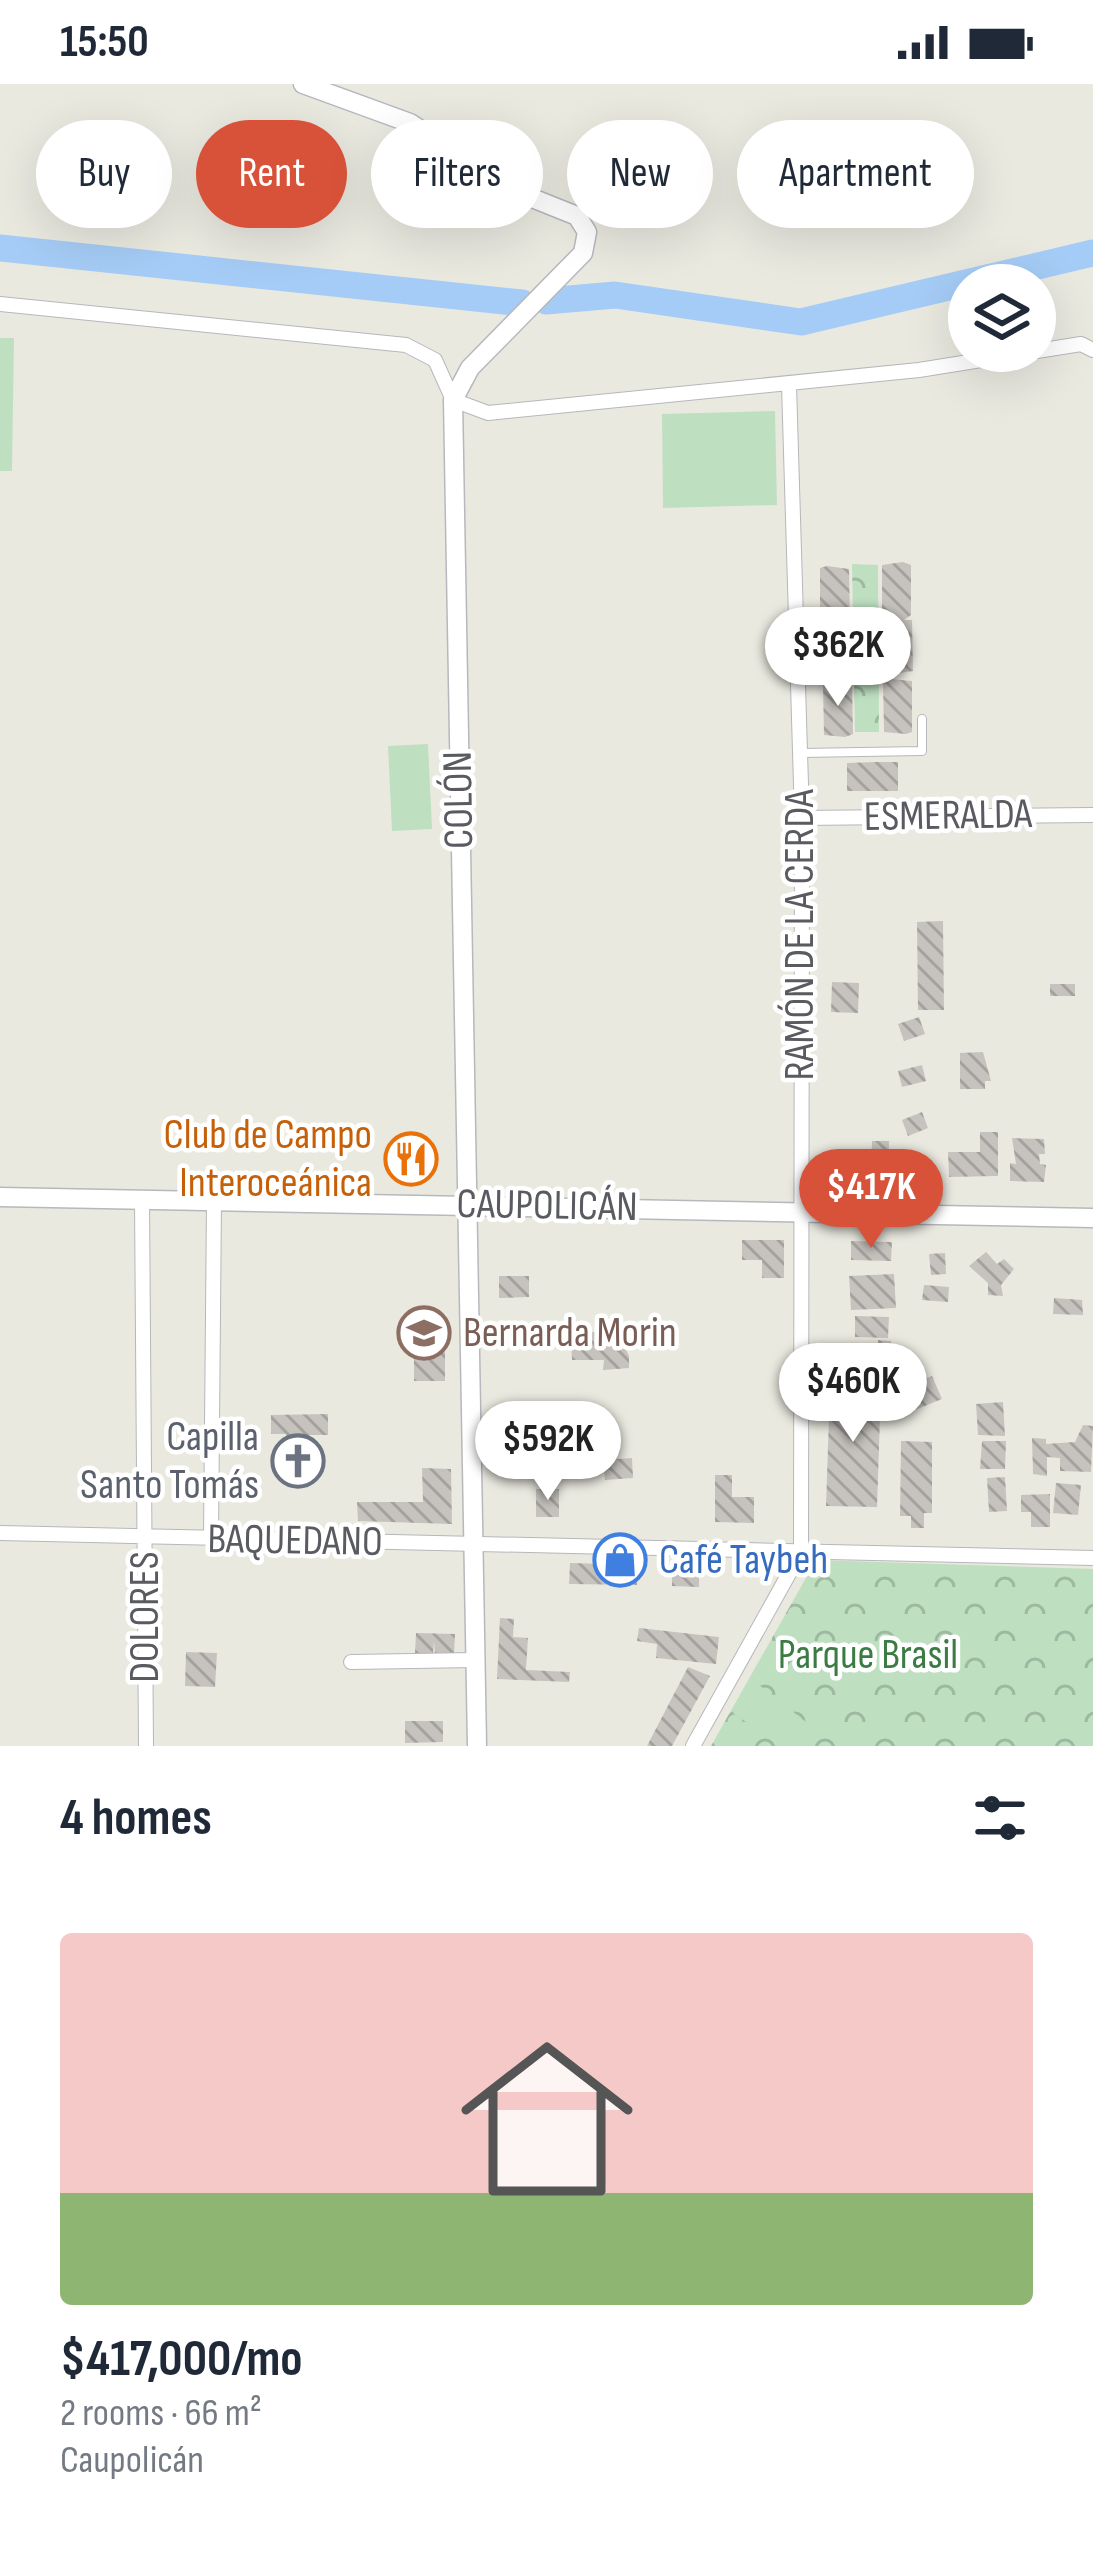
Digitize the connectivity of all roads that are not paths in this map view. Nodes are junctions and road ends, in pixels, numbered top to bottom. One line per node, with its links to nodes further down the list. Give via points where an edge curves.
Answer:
1 (303, 84): 5 (street, via 410,123 495,180 585,226 583,253 470,368)
2 (0, 304): 5 (street, via 406,345 442,369)
3 (1093, 350): 4 (street, via 1082,344)
4 (789, 385): 5 (street, via 488,413); 7 (street, RAMÓN DE LA CERDA)
5 (453, 400): 13 (street, COLÓN)
6 (922, 719): 7 (lane, via 922,751)
7 (800, 753): 9 (street, RAMÓN DE LA CERDA)
8 (1093, 814): 9 (street, ESMERALDA)
9 (802, 818): 14 (street, RAMÓN DE LA CERDA)
10 (0, 1197): 11 (street, CAUPOLICÁN)
11 (142, 1200): 12 (street, CAUPOLICÁN); 17 (street, DOLORES)
12 (214, 1201): 13 (street, CAUPOLICÁN); 18 (street)
13 (464, 1204): 14 (street, CAUPOLICÁN); 19 (street, COLÓN)
14 (799, 1212): 15 (street, CAUPOLICÁN); 20 (street, RAMÓN DE LA CERDA)
15 (1093, 1218)
16 (0, 1533): 17 (street, BAQUEDANO)
17 (145, 1537): 18 (street, BAQUEDANO); 24 (street, DOLORES)
18 (211, 1539): 19 (street, BAQUEDANO)
19 (472, 1544): 20 (street, BAQUEDANO); 22 (street, COLÓN)
20 (801, 1552): 21 (street, BAQUEDANO); 26 (street, RAMÓN DE LA CERDA)
21 (1093, 1558)
22 (475, 1660): 23 (street); 25 (street, COLÓN)
23 (351, 1662)
24 (146, 1746)
25 (477, 1746)
26 (693, 1746)

